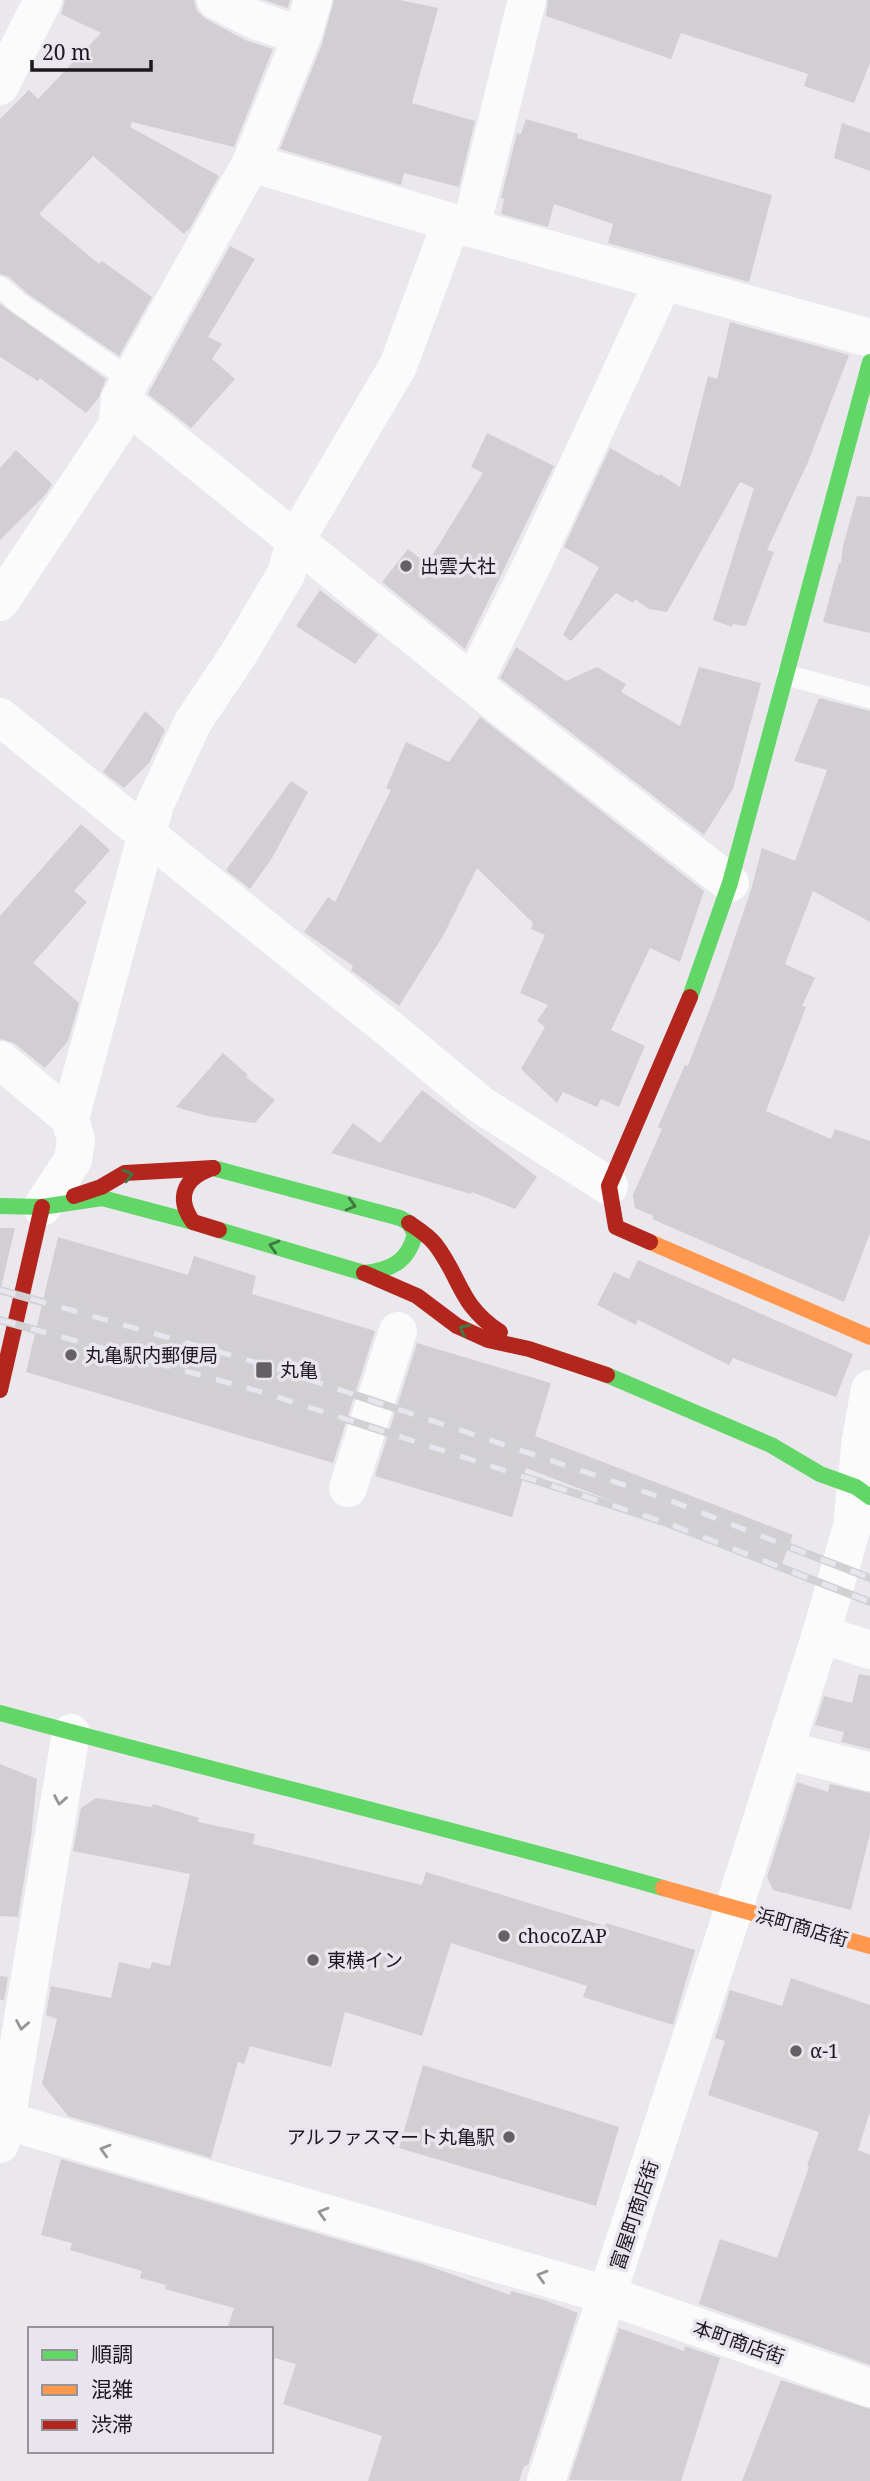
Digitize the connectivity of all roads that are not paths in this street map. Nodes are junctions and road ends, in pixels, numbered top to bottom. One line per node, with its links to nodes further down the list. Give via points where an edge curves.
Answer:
1 (43, 0): 6 (street)
2 (216, 0): 5 (street, via 254,20)
3 (313, 0): 5 (street)
4 (527, 0): 8 (street)
5 (302, 36): 7 (street)
6 (0, 86)
7 (251, 163): 8 (street); 13 (street)
8 (461, 226): 9 (street); 14 (street, via 398,366)
9 (663, 282): 11 (street); 17 (street)
10 (0, 287): 13 (lane)
11 (870, 338)
12 (870, 362): 16 (street)
13 (126, 389): 14 (street); 15 (street, via 117,426)
14 (296, 539): 17 (street); 20 (street, via 286,574 193,722)
15 (0, 603)
16 (787, 675): 18 (lane); 21 (street)
17 (473, 683): 21 (street)
18 (870, 698)
19 (0, 717): 20 (street)
20 (146, 834): 23 (street); 25 (street, via 481,1105)
21 (730, 883): 25 (street, via 696,984)
22 (0, 1060): 23 (street)
23 (69, 1118): 27 (street, via 76,1140 74,1160)
24 (213, 1168): 27 (street, one-way to 24, via 101,1187 125,1173); 28 (street, via 202,1170 185,1189 185,1213); 29 (street, one-way to 29)
25 (609, 1186): 32 (street, via 616,1227)
26 (0, 1206): 27 (street)
27 (42, 1207): 28 (street, via 102,1198); 35 (street)
28 (193, 1222): 30 (street, one-way to 28)
29 (409, 1223): 30 (street, via 415,1234 406,1258 384,1272); 33 (street, via 434,1242 464,1301 487,1325)
30 (364, 1273): 33 (street, one-way to 30, via 488,1340 457,1326 417,1296)
31 (398, 1331): 36 (street)
32 (870, 1337)
33 (529, 1349): 37 (street, via 683,1405 771,1445 820,1474)
34 (870, 1389): 37 (street, 富屋町商店街)
35 (0, 1390)
36 (348, 1488)
37 (865, 1491): 38 (street, 富屋町商店街)
38 (821, 1634): 39 (street); 42 (street, 富屋町商店街)
39 (870, 1650)
40 (0, 1713): 41 (street, 浜町商店街)
41 (71, 1733): 44 (street, 浜町商店街, via 517,1847); 46 (street, one-way to 46)
42 (785, 1750): 43 (street); 44 (street, 富屋町商店街)
43 (870, 1772)
44 (734, 1908): 45 (street, 浜町商店街); 47 (street, 富屋町商店街)
45 (870, 1946)
46 (2, 2128): 47 (street, 本町商店街, one-way to 46)
47 (607, 2295): 48 (street, 本町商店街); 49 (street, 富屋町商店街)
48 (870, 2388)
49 (546, 2481)

